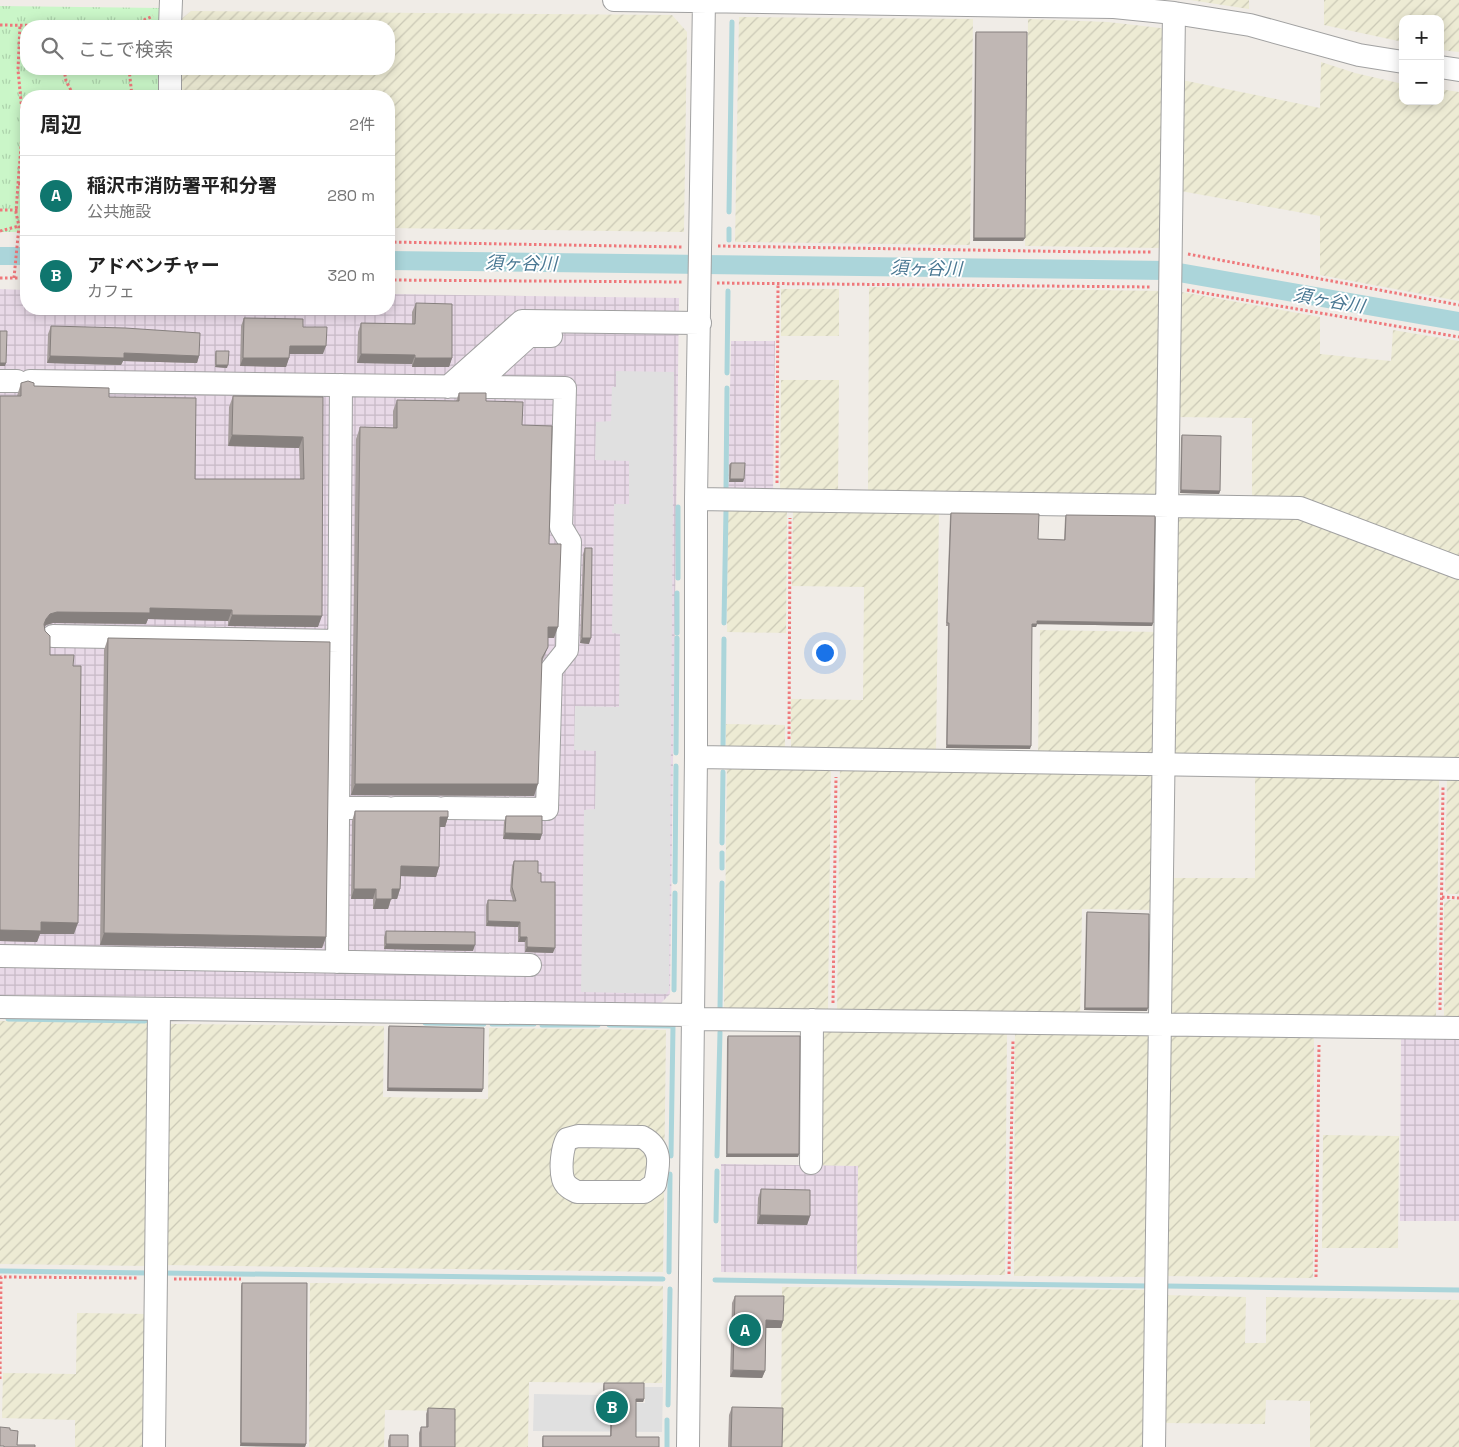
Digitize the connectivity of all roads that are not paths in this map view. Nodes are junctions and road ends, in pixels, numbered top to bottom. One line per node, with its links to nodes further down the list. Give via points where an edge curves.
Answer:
1 (171, 0): 6 (street)
2 (614, 0): 3 (street)
3 (704, 1): 4 (street); 12 (street)
4 (1114, 3): 5 (street)
5 (1174, 13): 7 (street, via 1250,25 1359,55); 18 (street)
6 (170, 20)
7 (1399, 61)
8 (1444, 68): 9 (street)
9 (1459, 70)
10 (170, 75): 11 (street)
11 (170, 90)
12 (699, 330): 15 (street, via 522,321); 16 (street, via 529,336); 17 (street)
13 (16, 381): 14 (street)
14 (341, 385): 15 (street); 21 (street)
15 (448, 387): 16 (street)
16 (474, 387): 25 (street, via 565,388 561,527 570,542 567,650 551,670 547,809)
17 (696, 499): 18 (street); 22 (street)
18 (1167, 506): 19 (street, via 1300,508); 23 (street)
19 (1459, 568)
20 (53, 636): 21 (street)
21 (339, 641): 25 (street)
22 (696, 757): 23 (street); 31 (street)
23 (1164, 764): 24 (street); 33 (street)
24 (1451, 769)
25 (338, 808): 27 (street)
26 (0, 956): 27 (street)
27 (337, 962): 28 (street)
28 (530, 965)
29 (0, 1007): 30 (street)
30 (159, 1009): 31 (street); 38 (street)
31 (692, 1017): 32 (street); 37 (street)
32 (822, 1021): 33 (street); 35 (street)
33 (1160, 1025): 34 (street); 40 (street)
34 (1450, 1028)
35 (811, 1163)
36 (659, 1166): 37 (street)
37 (691, 1167): 39 (street)
38 (154, 1447)
39 (688, 1447)
40 (1154, 1447)

